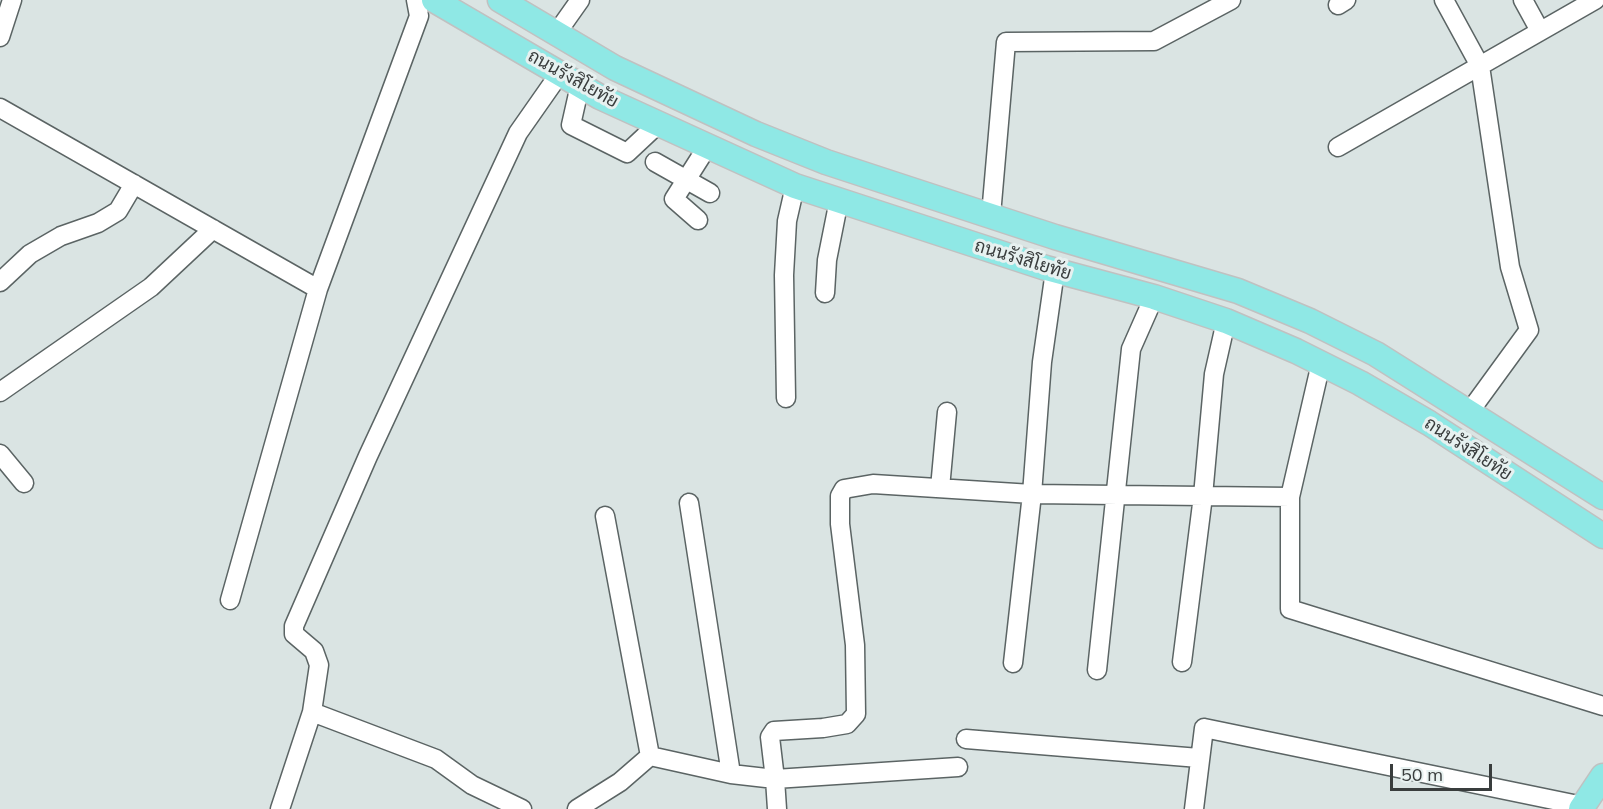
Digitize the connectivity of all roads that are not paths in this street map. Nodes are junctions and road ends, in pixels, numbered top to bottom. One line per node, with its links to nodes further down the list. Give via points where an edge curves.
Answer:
1 (12, 0): 12 (street)
2 (416, 0): 31 (street, via 419,16)
3 (434, 0): 14 (main road, ถนนรังสิโยทัย)
4 (500, 0): 11 (main road, ถนนรังสิโยทัย)
5 (580, 0): 11 (street)
6 (1231, 0): 25 (street, via 1154,41 1006,42)
7 (1445, 0): 13 (street)
8 (1523, 0): 10 (street)
9 (1595, 0): 10 (street)
10 (1540, 31): 13 (street)
11 (556, 34): 25 (main road, ถนนรังสิโยทัย, via 615,68 756,134 826,162)
12 (0, 37)
13 (1479, 66): 18 (street); 38 (street, via 1510,267 1529,330)
14 (570, 79): 16 (main road, ถนนรังสิโยทัย); 16 (street, via 571,125 627,153); 58 (street, via 519,133 353,488 294,626 296,636 314,651 319,661)
15 (0, 108): 21 (street)
16 (658, 124): 17 (main road, ถนนรังสิโยทัย)
17 (707, 147): 20 (street); 22 (main road, ถนนรังสิโยทัย)
18 (1338, 147)
19 (655, 162): 20 (street)
20 (687, 179): 23 (street); 26 (street, via 674,199)
21 (134, 184): 27 (street); 30 (street, via 118,211 30,254)
22 (795, 186): 24 (main road, ถนนรังสิโยทัย); 37 (street, via 787,221 784,275)
23 (710, 193)
24 (839, 200): 29 (main road, ถนนรังสิโยทัย); 32 (street, via 826,260)
25 (991, 215): 28 (main road, ถนนรังสิโยทัย)
26 (698, 220)
27 (213, 229): 31 (street); 36 (street, via 151,287)
28 (1055, 237): 29 (main road); 38 (main road, ถนนรังสิโยทัย, via 1238,291 1310,321 1376,354)
29 (1051, 270): 33 (main road, ถนนรังสิโยทัย); 45 (street)
30 (0, 282)
31 (318, 289): 53 (street)
32 (825, 292)
33 (1154, 297): 34 (main road, ถนนรังสิโยทัย); 46 (street, via 1131,349)
34 (1226, 321): 35 (main road, ถนนรังสิโยทัย); 47 (street, via 1214,374)
35 (1321, 363): 48 (street); 52 (main road, ถนนรังสิโยทัย, via 1429,423)
36 (0, 392)
37 (786, 398)
38 (1470, 411): 41 (main road, ถนนรังสิโยทัย)
39 (947, 412): 44 (street)
40 (0, 454): 43 (street)
41 (1567, 473): 42 (main road); 49 (main road, ถนนรังสิโยทัย)
42 (1603, 480)
43 (24, 483)
44 (940, 488): 45 (street); 65 (street, via 873,484 841,492 840,524 855,645 856,714 847,724 823,729 774,731 770,737)
45 (1032, 494): 46 (street); 55 (street)
46 (1117, 495): 47 (street); 56 (street)
47 (1203, 496): 48 (street); 54 (street)
48 (1290, 497): 57 (street, via 1290,609)
49 (1603, 497)
50 (689, 503): 63 (street)
51 (604, 516): 60 (street)
52 (1599, 536)
53 (230, 600)
54 (1182, 662)
55 (1013, 663)
56 (1097, 670)
57 (1603, 706)
58 (312, 712): 67 (street); 68 (street, via 436,759 472,785)
59 (966, 739): 61 (street)
60 (650, 756): 63 (street); 69 (street, via 620,782)
61 (1199, 758): 66 (street, via 1204,728); 71 (street)
62 (958, 767): 65 (street)
63 (731, 774): 65 (street)
64 (1603, 776): 66 (main road)
65 (775, 779): 70 (street)
66 (1582, 807)
67 (280, 809)
68 (522, 809)
69 (577, 809)
70 (777, 809)
71 (1194, 809)

